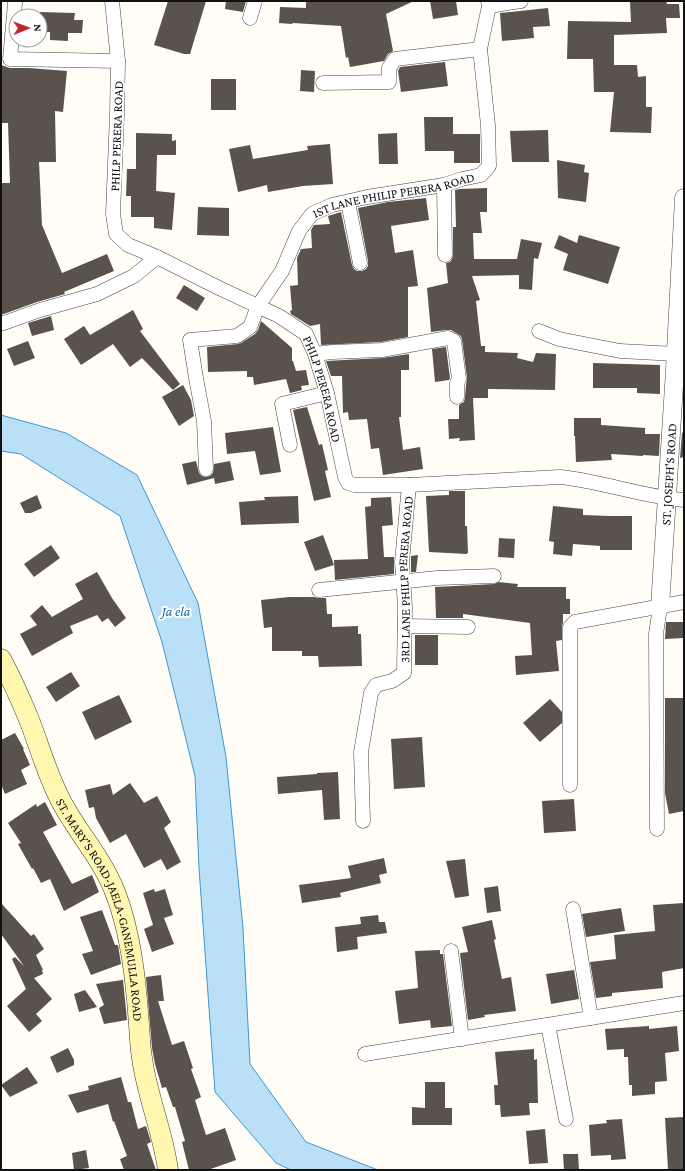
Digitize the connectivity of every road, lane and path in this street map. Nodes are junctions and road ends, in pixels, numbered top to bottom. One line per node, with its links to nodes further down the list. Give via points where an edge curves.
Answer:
1 (112, 1): 9 (street, PHILP PERERA ROAD)
2 (255, 1): 6 (street)
3 (521, 1): 5 (street, 1ST LANE PHILIP PERERA ROAD)
4 (15, 3): 8 (street)
5 (489, 4): 7 (street, 1ST LANE PHILIP PERERA ROAD)
6 (250, 18)
7 (480, 49): 10 (street, via 395,59 389,68 389,82); 11 (street, 1ST LANE PHILIP PERERA ROAD, via 488,125 489,166 481,175)
8 (6, 58): 9 (street)
9 (118, 61): 16 (street, PHILP PERERA ROAD, via 113,214 116,234 128,245)
10 (323, 83)
11 (444, 185): 13 (street, 1ST LANE PHILIP PERERA ROAD); 15 (street)
12 (684, 198): 14 (street, ST. JOSEPH'S ROAD)
13 (348, 202): 17 (street); 18 (street, 1ST LANE PHILIP PERERA ROAD, via 332,205 312,214 299,231 282,271)
14 (683, 253): 22 (street, ST. JOSEPH'S ROAD)
15 (445, 255)
16 (157, 257): 18 (street, PHILP PERERA ROAD); 19 (street, via 134,276 97,294)
17 (360, 263)
18 (258, 306): 21 (street, PHILP PERERA ROAD, via 306,334); 26 (street, 1ST LANE PHILIP PERERA ROAD, via 250,327 237,336 190,340 204,421)
19 (1, 324)
20 (539, 331): 22 (street, via 559,339 620,351)
21 (315, 354): 23 (street, PHILP PERERA ROAD); 24 (street, via 382,350 448,338 454,341 459,379)
22 (676, 354): 28 (street, ST. JOSEPH'S ROAD)
23 (327, 392): 25 (street, via 282,404); 27 (street, PHILP PERERA ROAD, via 348,483)
24 (457, 397)
25 (290, 445)
26 (206, 469)
27 (408, 485): 28 (street, PHILP PERERA ROAD, via 560,477 577,478); 30 (street, 3RD LANE PHILP PERERA ROAD, via 402,562)
28 (676, 499): 33 (street, ST. JOSEPH'S ROAD)
29 (494, 576): 30 (street)
30 (403, 582): 31 (street); 34 (street, 3RD LANE PHILP PERERA ROAD)
31 (319, 590)
32 (684, 602): 33 (street)
33 (660, 607): 37 (street, via 575,622 570,627); 39 (street, via 656,634)
34 (405, 626): 35 (street); 38 (street, 3RD LANE PHILP PERERA ROAD, via 404,673 392,681 376,685 371,693 361,752)
35 (468, 627)
36 (1, 660): 48 (main road, ST. MARY'S ROAD-JAELA-GANEMULLA ROAD, via 28,718 60,799 106,874 123,916 132,961 142,1058)
37 (570, 785)
38 (363, 821)
39 (657, 829)
40 (574, 909): 43 (street)
41 (450, 951): 45 (street)
42 (684, 1003): 43 (street)
43 (591, 1018): 44 (street)
44 (548, 1025): 45 (street); 47 (street)
45 (462, 1039): 46 (street)
46 (365, 1054)
47 (566, 1119)
48 (168, 1170)

